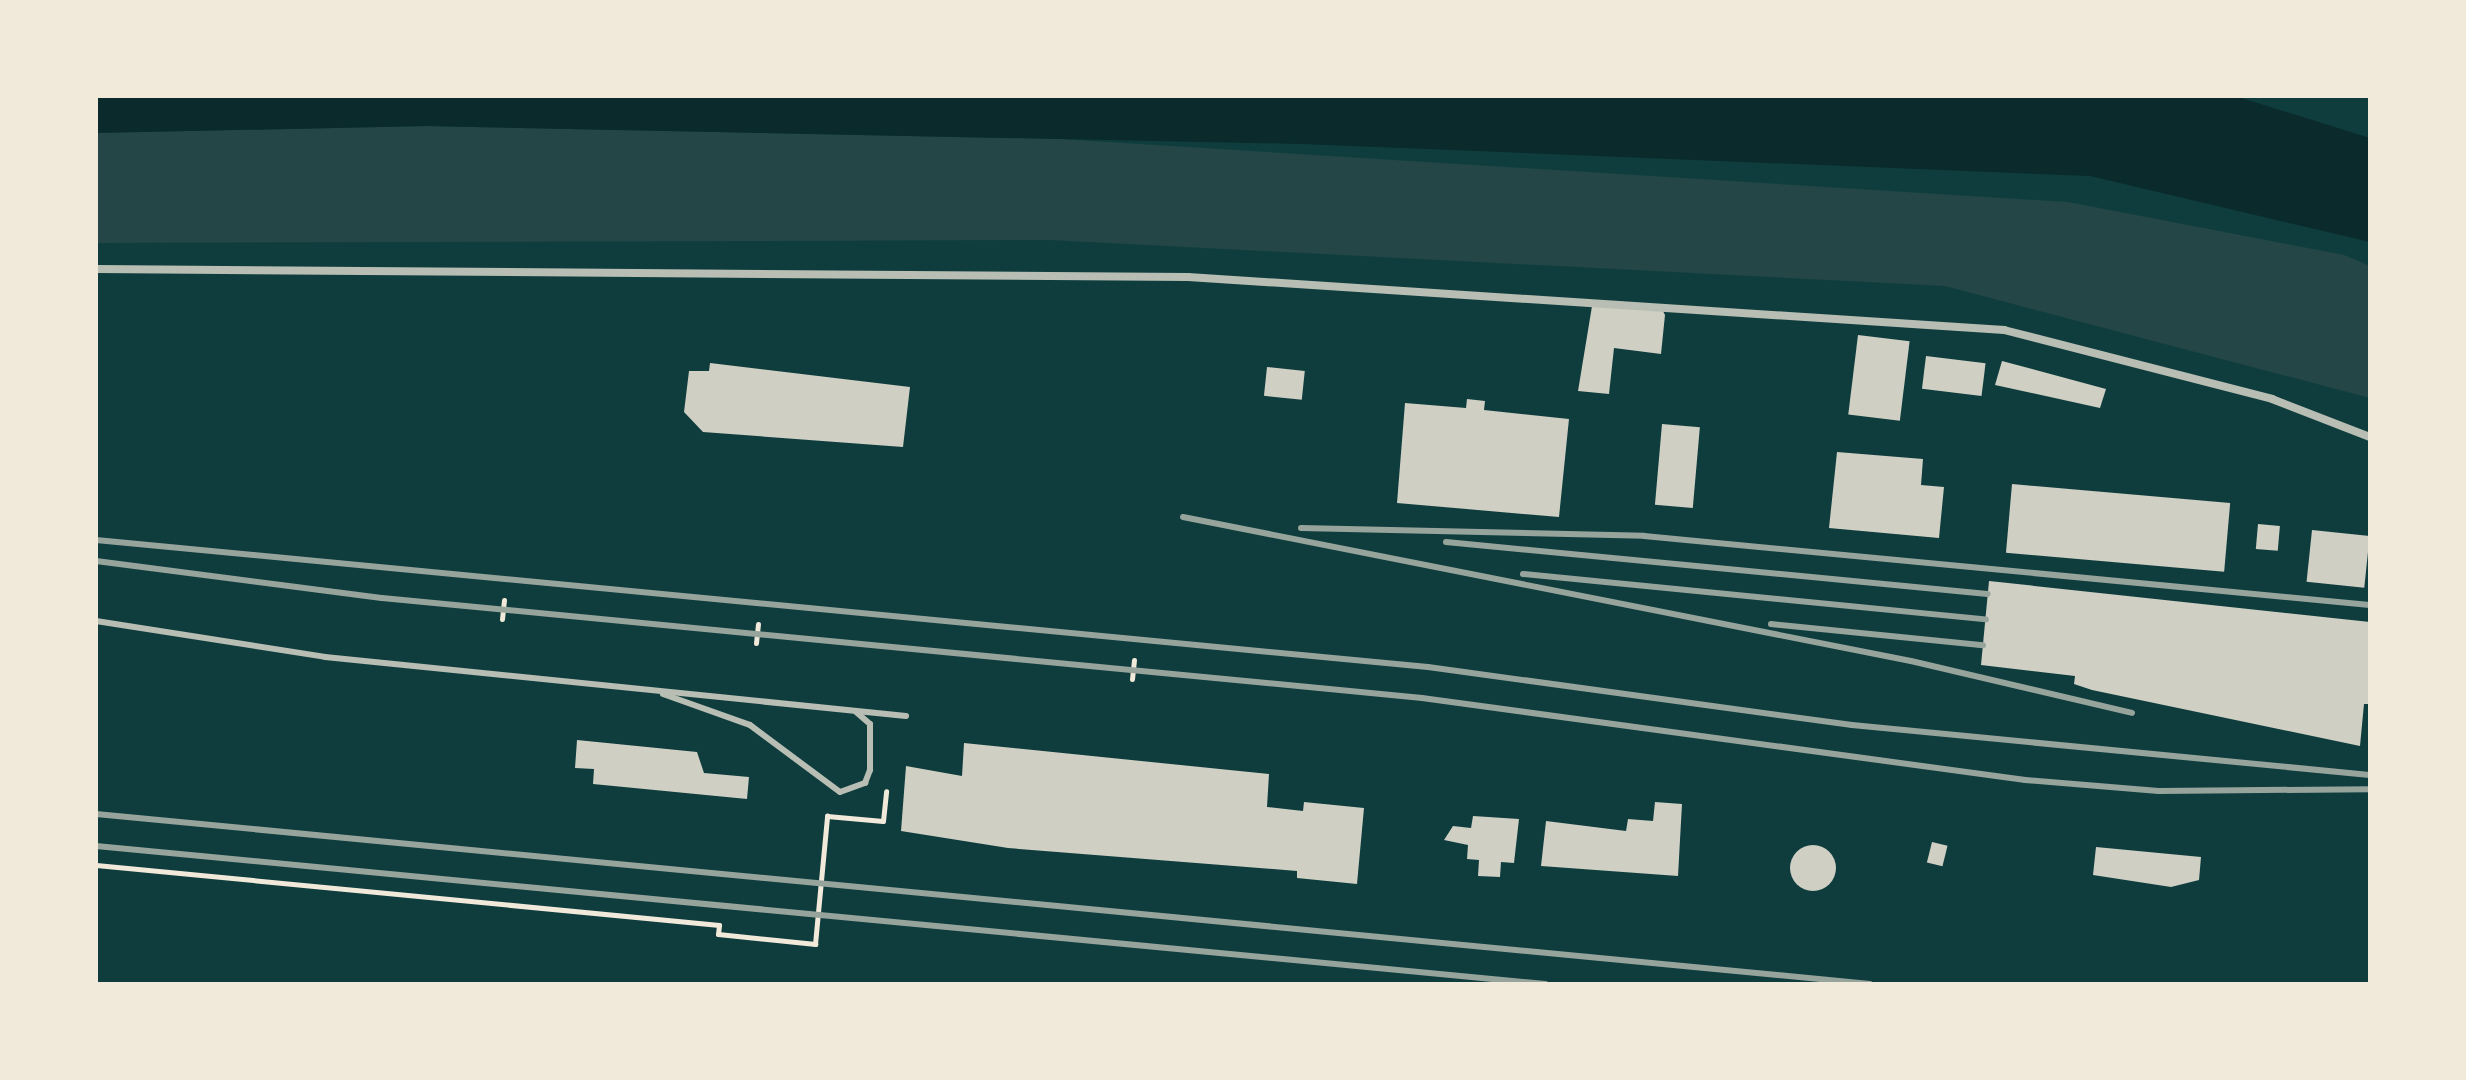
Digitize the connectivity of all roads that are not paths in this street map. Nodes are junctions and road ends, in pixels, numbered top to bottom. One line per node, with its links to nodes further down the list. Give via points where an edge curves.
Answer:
1 (96, 269): 2 (street, via 1188,277 1988,328 2272,399)
2 (2370, 437)
3 (96, 621): 4 (lane, via 325,657)
4 (648, 690): 5 (lane); 5 (lane, via 750,725 840,792 865,783 870,770 870,724)
5 (856, 711): 6 (lane)
6 (906, 716)

